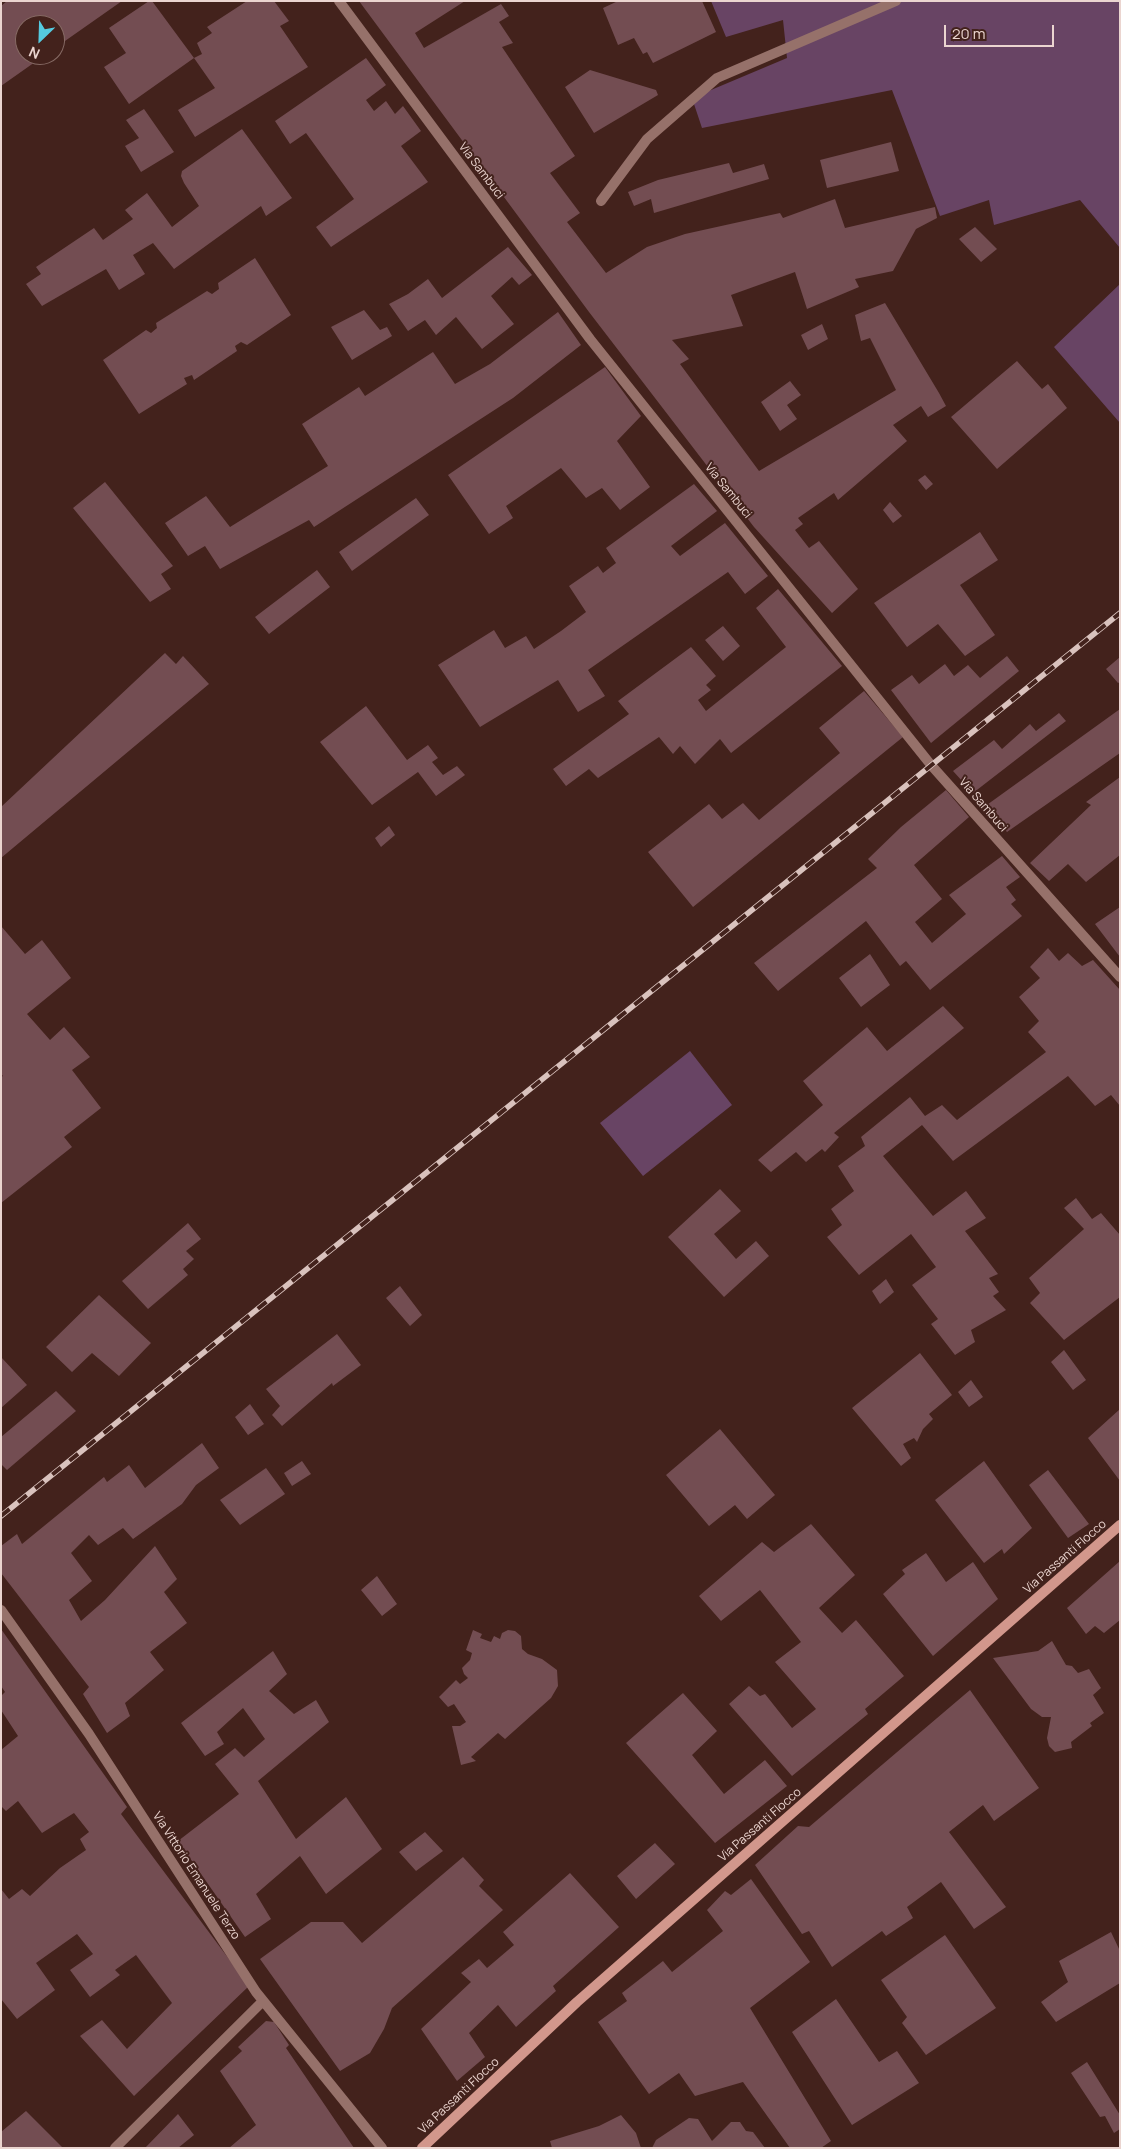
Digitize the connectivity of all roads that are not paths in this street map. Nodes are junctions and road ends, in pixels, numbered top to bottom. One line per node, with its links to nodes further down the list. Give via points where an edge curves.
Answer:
1 (340, 1): 4 (street, Via Sambuci, via 609,362 931,765)
2 (896, 1): 3 (street, via 717,78 647,139)
3 (601, 201)
4 (1120, 978)
5 (1120, 1525): 10 (street, Via Passanti Flocco, via 577,2002)
6 (1, 1610): 7 (street, Via Vittorio Emanuele Terzo, via 89,1734)
7 (263, 2001): 8 (street); 9 (street, Via Vittorio Emanuele Terzo)
8 (115, 2148)
9 (382, 2148)
10 (422, 2148)

